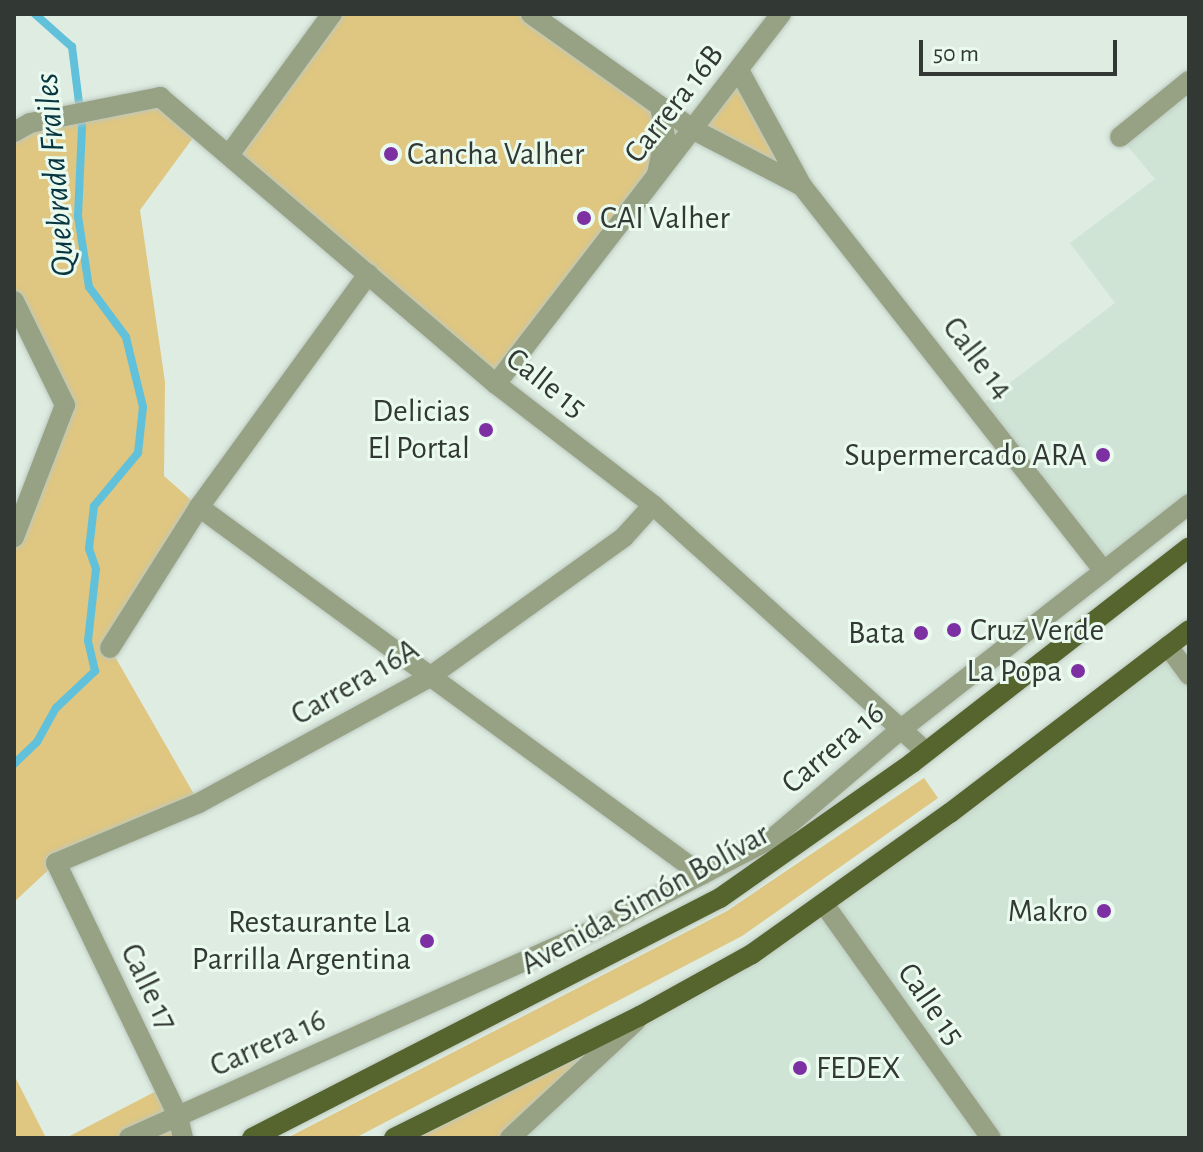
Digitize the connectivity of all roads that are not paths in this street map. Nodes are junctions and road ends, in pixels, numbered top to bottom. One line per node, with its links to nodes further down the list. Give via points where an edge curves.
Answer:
1 (332, 14): 10 (street)
2 (531, 14): 6 (street, Calle 14)
3 (781, 14): 4 (street, Carrera 16B)
4 (739, 70): 8 (street, Carrera 16B); 12 (street, Calle 14)
5 (1189, 81): 9 (street)
6 (660, 106): 8 (street, Calle 14); 11 (street, via 665,137)
7 (22, 127): 10 (street, Calle 15, via 160,97)
8 (692, 129): 11 (street, Carrera 16B); 12 (street, Calle 14)
9 (1120, 137)
10 (229, 155): 13 (street, Calle 15)
11 (657, 174): 15 (street, Carrera 16B)
12 (802, 186): 21 (street, Calle 14)
13 (368, 274): 15 (street, Calle 15); 18 (street)
14 (14, 301): 19 (street, via 65,405)
15 (496, 384): 17 (street, Calle 15)
16 (1189, 504): 21 (street, Carrera 16)
17 (653, 505): 26 (street, Carrera 16A, via 624,537); 27 (street, Calle 15)
18 (199, 507): 24 (street); 26 (street)
19 (14, 537)
20 (1189, 547): 28 (main road, Avenida Simón Bolívar)
21 (1104, 571): 27 (street, Carrera 16)
22 (1189, 630): 23 (main road)
23 (1168, 646): 25 (street); 31 (main road)
24 (110, 648)
25 (1189, 675)
26 (428, 678): 29 (street, Carrera 16A, via 199,803); 30 (street)
27 (900, 730): 28 (street, Calle 15); 30 (street, Carrera 16, via 773,838)
28 (925, 751): 36 (main road, Avenida Simón Bolívar, via 787,856 720,898)
29 (56, 863): 33 (street, Calle 17)
30 (702, 875): 33 (street, Carrera 16, via 596,929)
31 (824, 904): 32 (main road, via 752,954); 39 (street, Calle 15)
32 (640, 1016): 37 (main road); 38 (street)
33 (178, 1116): 34 (street, Carrera 16); 35 (street, Calle 17)
34 (129, 1138)
35 (183, 1138)
36 (252, 1138)
37 (394, 1138)
38 (510, 1138)
39 (991, 1138)

